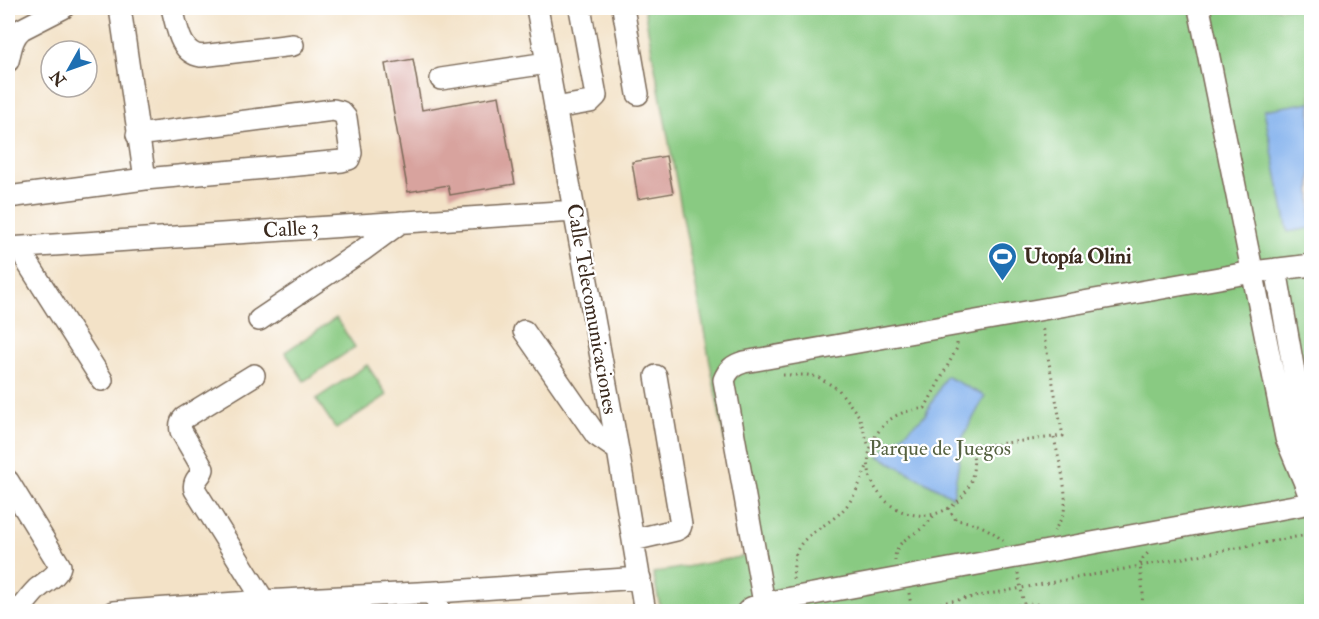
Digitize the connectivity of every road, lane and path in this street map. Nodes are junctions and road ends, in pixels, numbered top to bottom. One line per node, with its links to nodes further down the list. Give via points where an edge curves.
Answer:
1 (63, 8): 9 (street, via 17,33)
2 (120, 8): 14 (street)
3 (172, 8): 8 (street, via 182,41 194,55)
4 (537, 8): 10 (street, Calle Telecomunicaciones)
5 (580, 8): 13 (street, via 596,96 590,102)
6 (623, 8): 12 (street)
7 (1199, 8): 22 (street)
8 (293, 45)
9 (8, 61)
10 (547, 63): 11 (street); 13 (street, Calle Telecomunicaciones)
11 (441, 79)
12 (638, 94)
13 (555, 108): 17 (street, Calle Telecomunicaciones)
14 (137, 135): 15 (street); 15 (street, via 333,110 346,118 349,159)
15 (145, 179): 16 (street)
16 (8, 197)
17 (574, 211): 18 (street, Calle 3); 33 (street, Calle Telecomunicaciones)
18 (402, 222): 19 (street, Calle 3); 24 (street)
19 (14, 248): 30 (street, via 29,265)
20 (1311, 265): 21 (street)
21 (1276, 269): 22 (street); 36 (street, via 1308,446)
22 (1252, 272): 23 (street); 36 (street, via 1286,438)
23 (1039, 309): 25 (street); 31 (path, via 1063,436)
24 (259, 320)
25 (958, 324): 27 (street); 32 (path, via 957,348 925,408 894,417 875,436)
26 (524, 332): 33 (street, via 596,435)
27 (780, 355): 32 (path, via 783,375 818,377 846,397 859,416); 53 (street, via 738,364 726,373 724,380)
28 (254, 375): 50 (street, via 184,418 180,426 203,468 195,480 195,490)
29 (656, 376): 43 (street, via 681,525 676,530)
30 (102, 380)
31 (1054, 438): 38 (path, via 972,447 971,481 966,492); 42 (path, via 1065,504 1064,514)
32 (870, 449): 34 (path)
33 (618, 450): 43 (street, Calle Telecomunicaciones)
34 (868, 463): 39 (path, via 874,486 890,505 912,515); 49 (path, via 845,508 799,546)
35 (8, 481): 56 (street, via 60,566 57,574)
36 (1304, 481): 37 (street)
37 (1311, 503): 40 (street)
38 (948, 508): 39 (path); 44 (path, via 956,520 983,526 999,537)
39 (936, 513): 47 (path, via 895,552)
40 (1158, 531): 44 (street); 45 (path, via 1160,543)
41 (1311, 534): 45 (path)
42 (1049, 537)
43 (633, 540): 46 (street, Calle Telecomunicaciones)
44 (1015, 557): 47 (street); 48 (path)
45 (1140, 565): 48 (path); 62 (path)
46 (640, 578): 51 (street); 55 (street, Calle Telecomunicaciones)
47 (899, 578): 49 (street)
48 (1021, 587): 52 (path); 59 (path)
49 (793, 597): 53 (street)
50 (264, 600): 51 (street); 54 (street)
51 (438, 602)
52 (1024, 605): 60 (path); 61 (path, via 1049,604)
53 (755, 607)
54 (191, 609): 57 (street)
55 (645, 611): 58 (street)
56 (18, 612)
57 (113, 612)
58 (639, 612)
59 (893, 612)
60 (995, 612)
61 (1074, 612)
62 (1141, 612)

